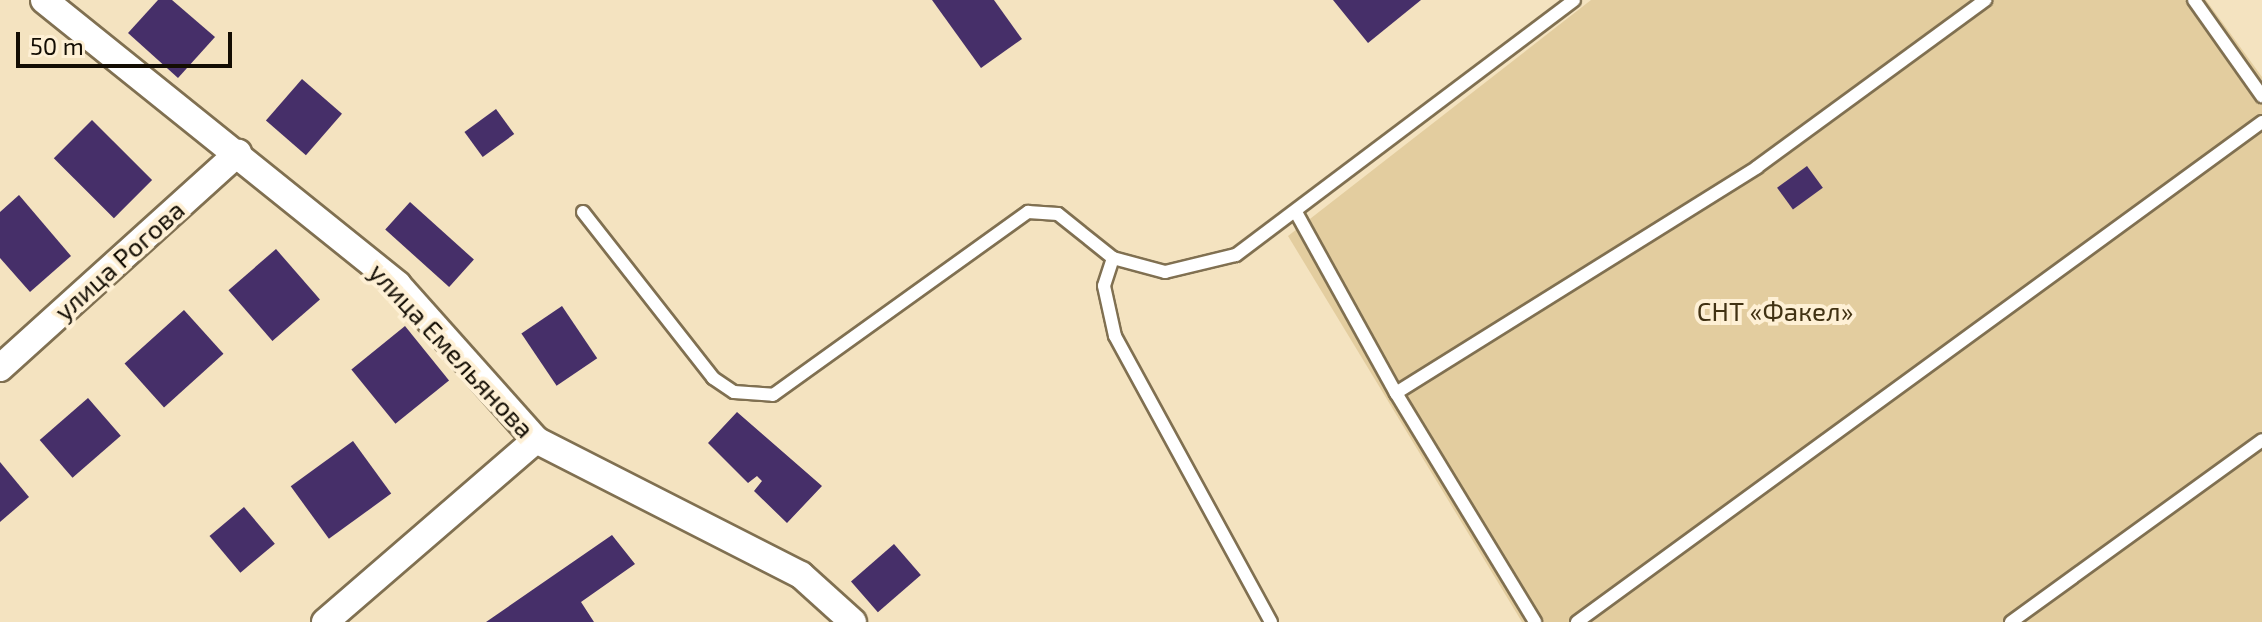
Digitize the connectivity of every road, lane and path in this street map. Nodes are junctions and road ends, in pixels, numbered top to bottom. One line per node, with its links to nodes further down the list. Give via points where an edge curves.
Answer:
1 (44, 0): 7 (street, улица Емельянова)
2 (1574, 0): 9 (lane)
3 (1985, 0): 12 (lane, via 1757,167)
4 (2194, 0): 5 (lane)
5 (2262, 96)
6 (2262, 122): 19 (lane)
7 (238, 153): 11 (street, улица Рогова); 13 (street, улица Емельянова, via 398,285)
8 (583, 212): 10 (lane, via 713,378 734,392 773,395 1028,212 1058,214)
9 (1297, 214): 10 (lane, via 1236,255 1165,272); 12 (lane)
10 (1113, 258): 17 (lane, via 1104,286 1115,336)
11 (0, 368)
12 (1396, 393): 18 (lane)
13 (536, 440): 15 (street); 16 (street, улица Емельянова, via 801,575)
14 (2262, 440): 20 (lane)
15 (325, 622)
16 (853, 622)
17 (1271, 622)
18 (1535, 622)
19 (1577, 622)
20 (2011, 622)

